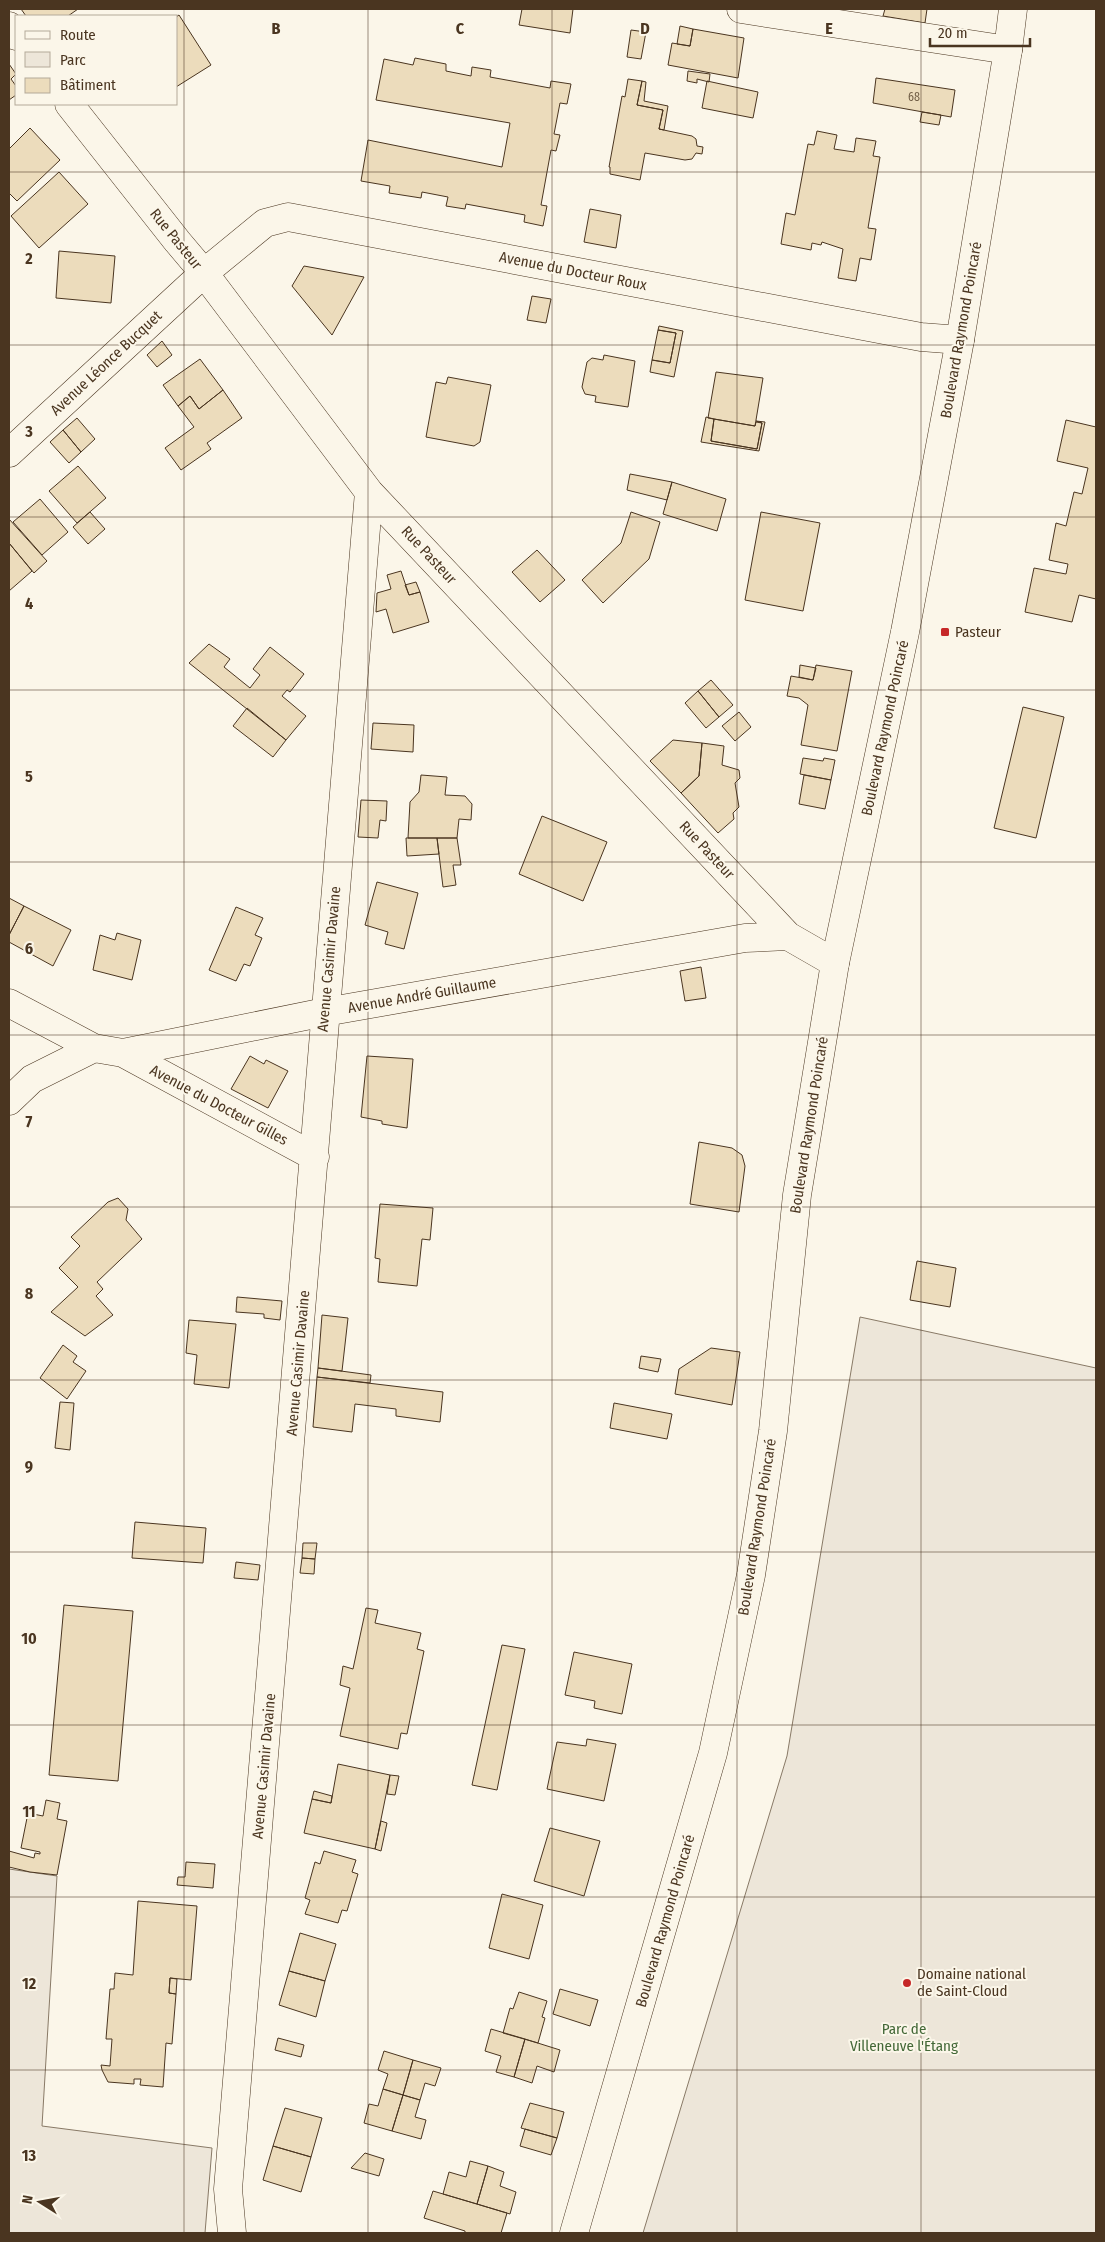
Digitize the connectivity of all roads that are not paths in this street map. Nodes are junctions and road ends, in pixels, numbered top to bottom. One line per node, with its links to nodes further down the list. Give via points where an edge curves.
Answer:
1 (740, 9): 3 (street)
2 (1013, 9): 3 (street, Boulevard Raymond Poincaré)
3 (1008, 50): 6 (street, Boulevard Raymond Poincaré)
4 (70, 105): 5 (street, Rue Pasteur)
5 (204, 273): 6 (street, Avenue du Docteur Roux, via 265,223 288,217 920,337); 7 (street, Avenue Léonce Bucquet); 8 (street, Rue Pasteur)
6 (960, 340): 10 (street, Boulevard Raymond Poincaré, via 906,632)
7 (9, 452)
8 (369, 492): 9 (street, Rue Pasteur); 12 (street, Avenue Casimir Davaine)
9 (788, 936): 10 (street, Rue Pasteur); 12 (street, Avenue André Guillaume, via 745,938)
10 (835, 963): 18 (street, Boulevard Raymond Poincaré, via 797,1194 773,1431 751,1575 715,1745)
11 (9, 1003): 13 (street, Avenue André Guillaume)
12 (325, 1012): 14 (street, Avenue André Guillaume); 16 (street, Avenue Casimir Davaine)
13 (94, 1048): 14 (street, Avenue André Guillaume); 15 (street, via 32,1079)
14 (123, 1053): 16 (street, Avenue du Docteur Gilles)
15 (9, 1101)
16 (315, 1157): 17 (street, Avenue Casimir Davaine, via 228,2188)
17 (232, 2233)
18 (574, 2233)

